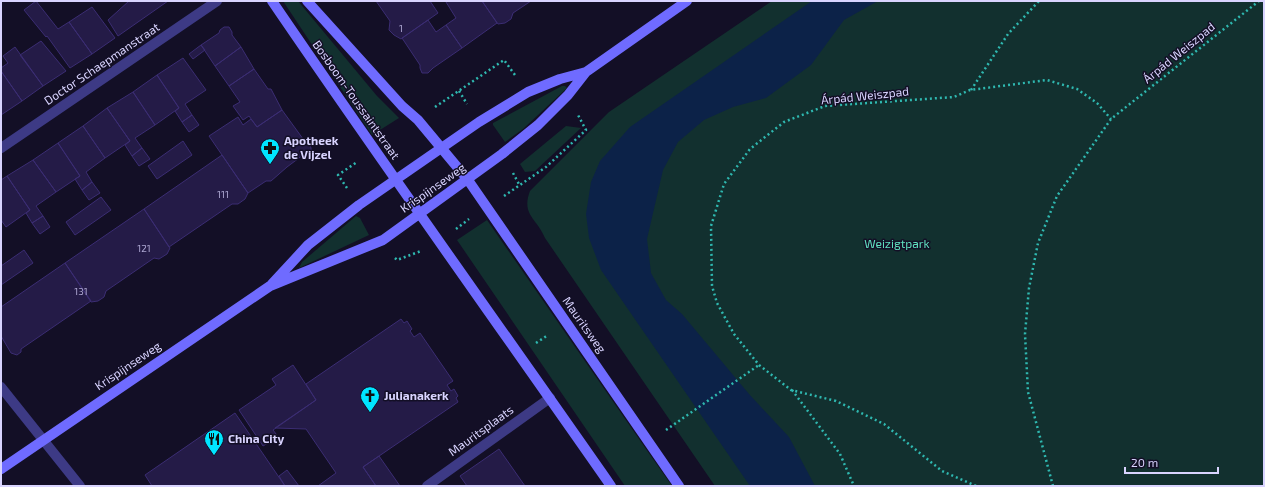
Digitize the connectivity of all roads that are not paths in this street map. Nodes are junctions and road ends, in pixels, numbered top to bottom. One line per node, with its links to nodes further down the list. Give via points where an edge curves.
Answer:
1 (217, 1): 6 (street, Doctor Schaepmanstraat)
2 (272, 1): 8 (street, Bosboom-Toussaintstraat)
3 (307, 1): 7 (street, Bosboom-Toussaintstraat)
4 (687, 1): 5 (street, Krispijnseweg)
5 (586, 72): 7 (street, Krispijnseweg, via 528,92 478,122); 9 (street, Krispijnseweg, via 568,95 538,125)
6 (1, 148)
7 (442, 148): 8 (street, Krispijnseweg); 9 (street, Bosboom-Toussaintstraat)
8 (396, 179): 10 (street, Bosboom-Toussaintstraat); 11 (street, Krispijnseweg, via 308,245)
9 (468, 180): 10 (street, Krispijnseweg); 19 (street, Mauritsweg)
10 (420, 214): 11 (street, Krispijnseweg, via 373,245); 13 (street)
11 (270, 286): 14 (street, Krispijnseweg)
12 (1, 387): 14 (street)
13 (550, 398): 17 (street, Mauritsplaats); 18 (street)
14 (43, 440): 15 (street, Krispijnseweg); 16 (street)
15 (1, 469)
16 (80, 486)
17 (427, 486)
18 (611, 486)
19 (679, 486)

